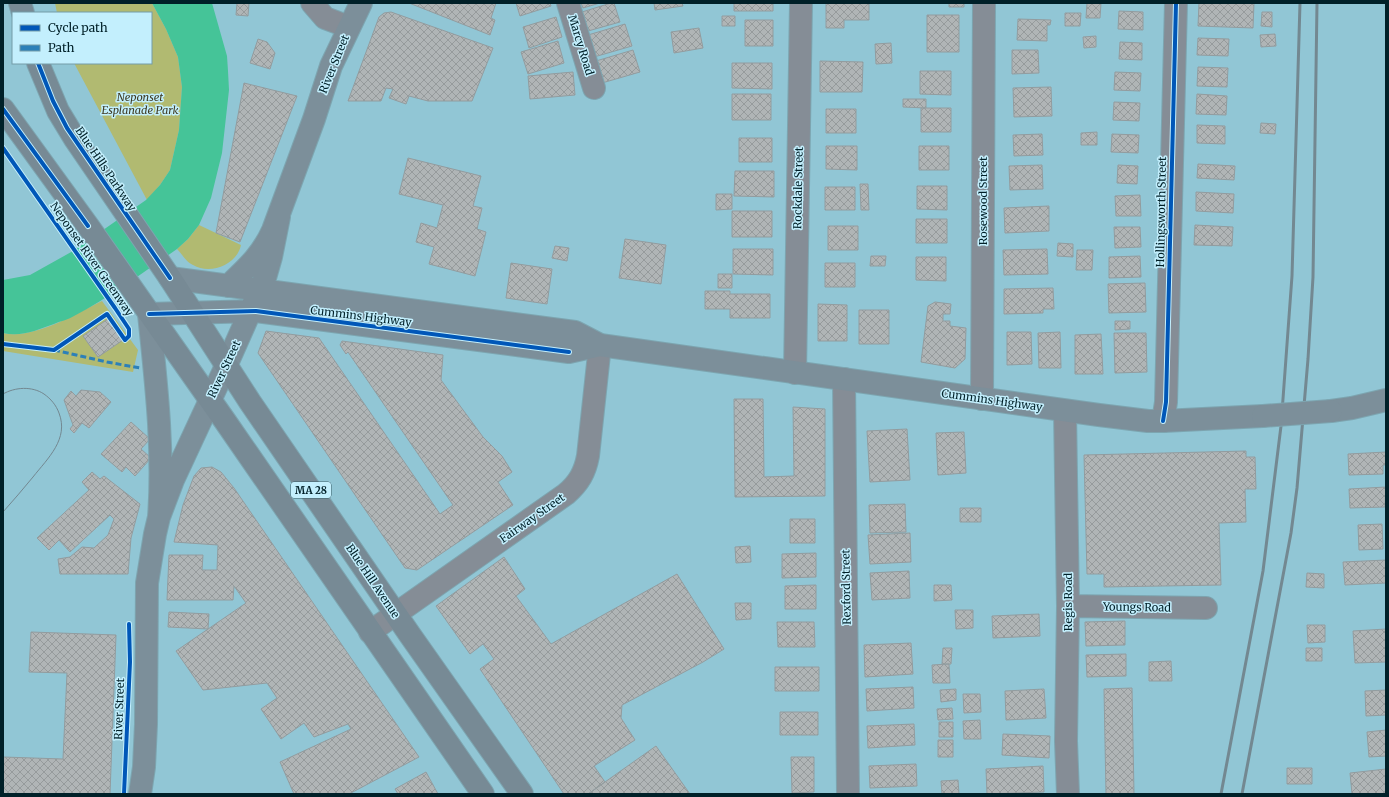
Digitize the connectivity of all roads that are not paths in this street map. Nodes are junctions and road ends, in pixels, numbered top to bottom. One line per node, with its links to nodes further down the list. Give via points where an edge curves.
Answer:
1 (312, 3): 7 (street, via 325,18)
2 (361, 3): 7 (main road, River Street)
3 (568, 3): 9 (street, Marcy Road)
4 (801, 3): 20 (street, Rockdale Street)
5 (984, 3): 22 (street, Rosewood Street)
6 (1176, 3): 26 (street, Hollingsworth Street, via 1166,402)
7 (349, 27): 11 (main road, River Street, via 331,66)
8 (38, 64): 12 (highway, Blue Hills Parkway / MA 28, via 62,120)
9 (594, 88)
10 (3, 109): 15 (highway, MA 28)
11 (279, 217): 13 (main road, River Street, via 269,240 253,263); 14 (main road, River Street, via 271,257)
12 (170, 278): 13 (main road, Cummins Highway); 17 (highway, Blue Hills Parkway / MA 28)
13 (228, 286): 14 (main road, Cummins Highway)
14 (260, 290): 16 (main road, River Street); 18 (main road, Cummins Highway, via 575,332)
15 (144, 306): 17 (main road, Cummins Highway); 23 (highway, MA 28); 27 (main road, River Street, via 156,380 161,451)
16 (251, 311): 17 (main road, Cummins Highway); 18 (main road, Cummins Highway, via 570,352); 19 (main road, River Street)
17 (192, 312): 19 (highway, Blue Hills Parkway / MA 28)
18 (600, 345): 20 (main road, Cummins Highway); 30 (street, Fairway Street, via 588,456 579,480 566,494)
19 (226, 366): 23 (main road, River Street); 30 (highway, Blue Hill Avenue / MA 28)
20 (795, 373): 21 (main road, Cummins Highway)
21 (844, 379): 22 (main road, Cummins Highway); 35 (street, Rexford Street)
22 (982, 399): 25 (main road, Cummins Highway)
23 (210, 400): 27 (main road, River Street, via 172,480); 31 (highway, MA 28)
24 (1386, 400): 26 (main road, Cummins Highway, bridge, via 1331,410)
25 (1065, 411): 26 (main road, Cummins Highway); 28 (street, Regis Road)
26 (1163, 421)
27 (159, 517): 33 (main road, River Street, via 148,583 146,724)
28 (1068, 606): 29 (street, Youngs Road); 36 (street, Regis Road)
29 (1206, 608)
30 (396, 614): 31 (street, Fairway Street); 34 (highway, Blue Hill Avenue / MA 28)
31 (370, 632): 32 (highway, MA 28)
32 (480, 790)
33 (140, 794)
34 (522, 794)
35 (848, 794)
36 (1068, 794)

